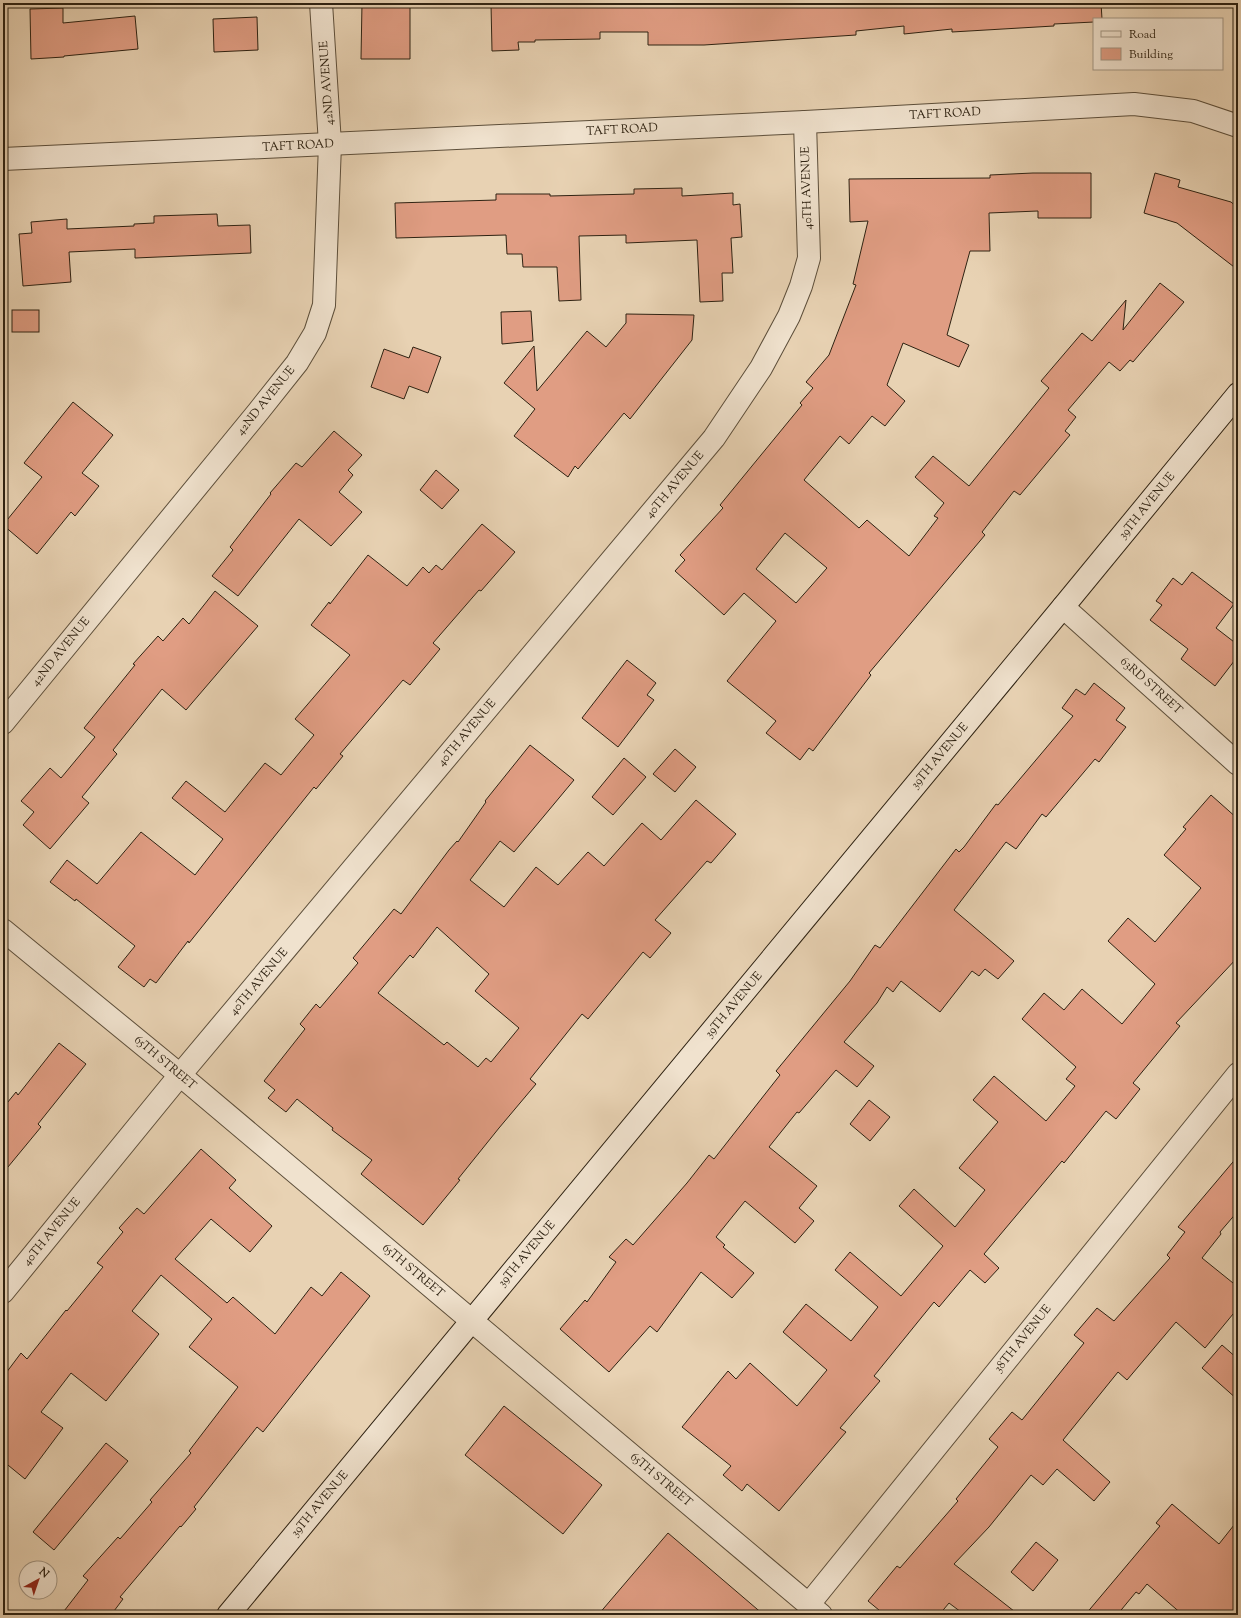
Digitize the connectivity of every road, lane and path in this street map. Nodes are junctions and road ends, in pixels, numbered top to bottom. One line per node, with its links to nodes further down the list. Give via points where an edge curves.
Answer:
1 (322, 3): 4 (street, 42ND AVENUE)
2 (805, 122): 3 (street, TAFT ROAD, via 1134,104 1193,110); 4 (street, TAFT ROAD); 12 (street, 40TH AVENUE, via 808,258 801,286 789,316 761,368 714,438)
3 (1238, 126)
4 (330, 144): 5 (street, TAFT ROAD); 8 (street, 42ND AVENUE, via 324,305 315,333 297,363 258,412)
5 (3, 159)
6 (1238, 394): 7 (street, 39TH AVENUE)
7 (1064, 607): 9 (street, 63RD STREET); 14 (street, 39TH AVENUE)
8 (3, 723)
9 (1238, 764)
10 (3, 930): 12 (street, 65TH STREET)
11 (1238, 1074): 15 (street, 38TH AVENUE)
12 (180, 1075): 13 (street, 40TH AVENUE); 14 (street, 65TH STREET)
13 (3, 1292)
14 (472, 1321): 15 (street, 65TH STREET); 16 (street, 39TH AVENUE)
15 (815, 1610)
16 (228, 1615)

